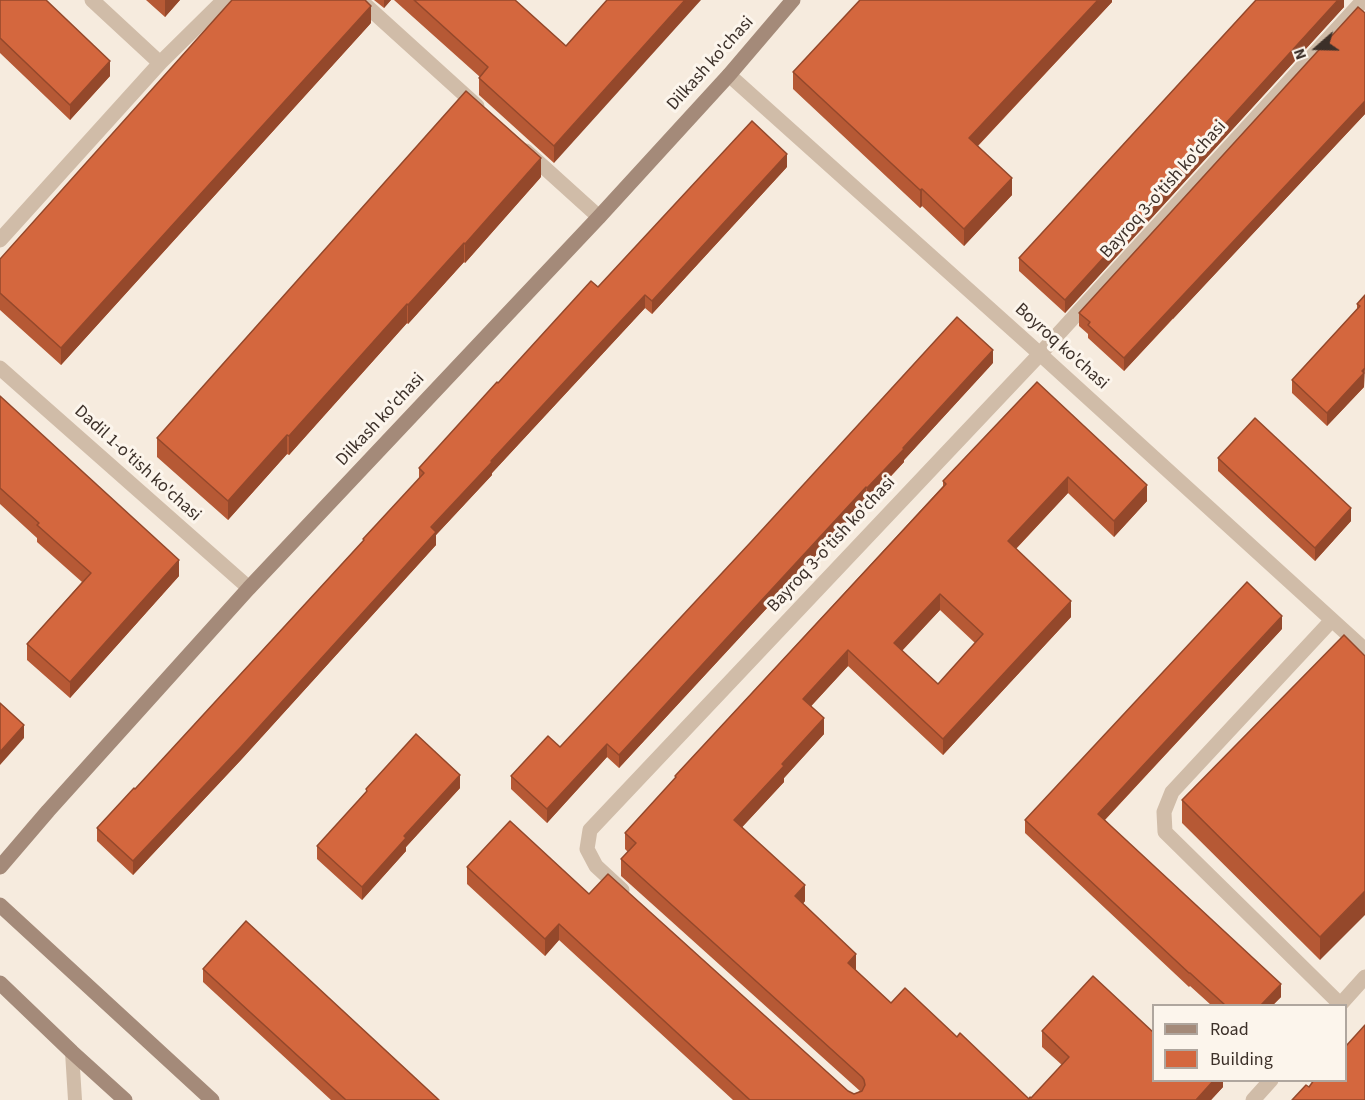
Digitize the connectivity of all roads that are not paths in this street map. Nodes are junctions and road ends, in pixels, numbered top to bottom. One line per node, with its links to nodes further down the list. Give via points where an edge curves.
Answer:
1 (92, 0): 6 (street)
2 (224, 0): 6 (street)
3 (360, 0): 8 (street)
4 (793, 0): 7 (street, Dilkash ko'chasi)
5 (1365, 1): 12 (street, Bayroq 3-o'tish ko'chasi)
6 (160, 63): 11 (street)
7 (729, 75): 10 (street, Dilkash ko'chasi); 12 (street, Boyroq ko'chasi)
8 (484, 113)
9 (519, 145): 10 (street)
10 (599, 217): 14 (street, Dilkash ko'chasi)
11 (0, 240)
12 (1040, 354): 15 (street, Boyroq ko'chasi); 18 (street, Bayroq 3-o'tish ko'chasi, via 590,830 587,849 596,866)
13 (0, 368): 14 (street, Dadil 1-o'tish ko'chasi)
14 (249, 588): 17 (street, Dilkash ko'chasi)
15 (1332, 620): 16 (street, Boyroq ko'chasi); 22 (street, via 1172,792 1164,812 1165,832)
16 (1365, 650)
17 (0, 867)
18 (630, 897)
19 (0, 904): 28 (street)
20 (1365, 977): 23 (street)
21 (0, 983): 24 (street)
22 (1339, 1004)
23 (1341, 1004)
24 (72, 1052): 26 (lane); 27 (street)
25 (1269, 1082): 29 (street)
26 (75, 1100)
27 (125, 1100)
28 (212, 1100)
29 (1253, 1100)

